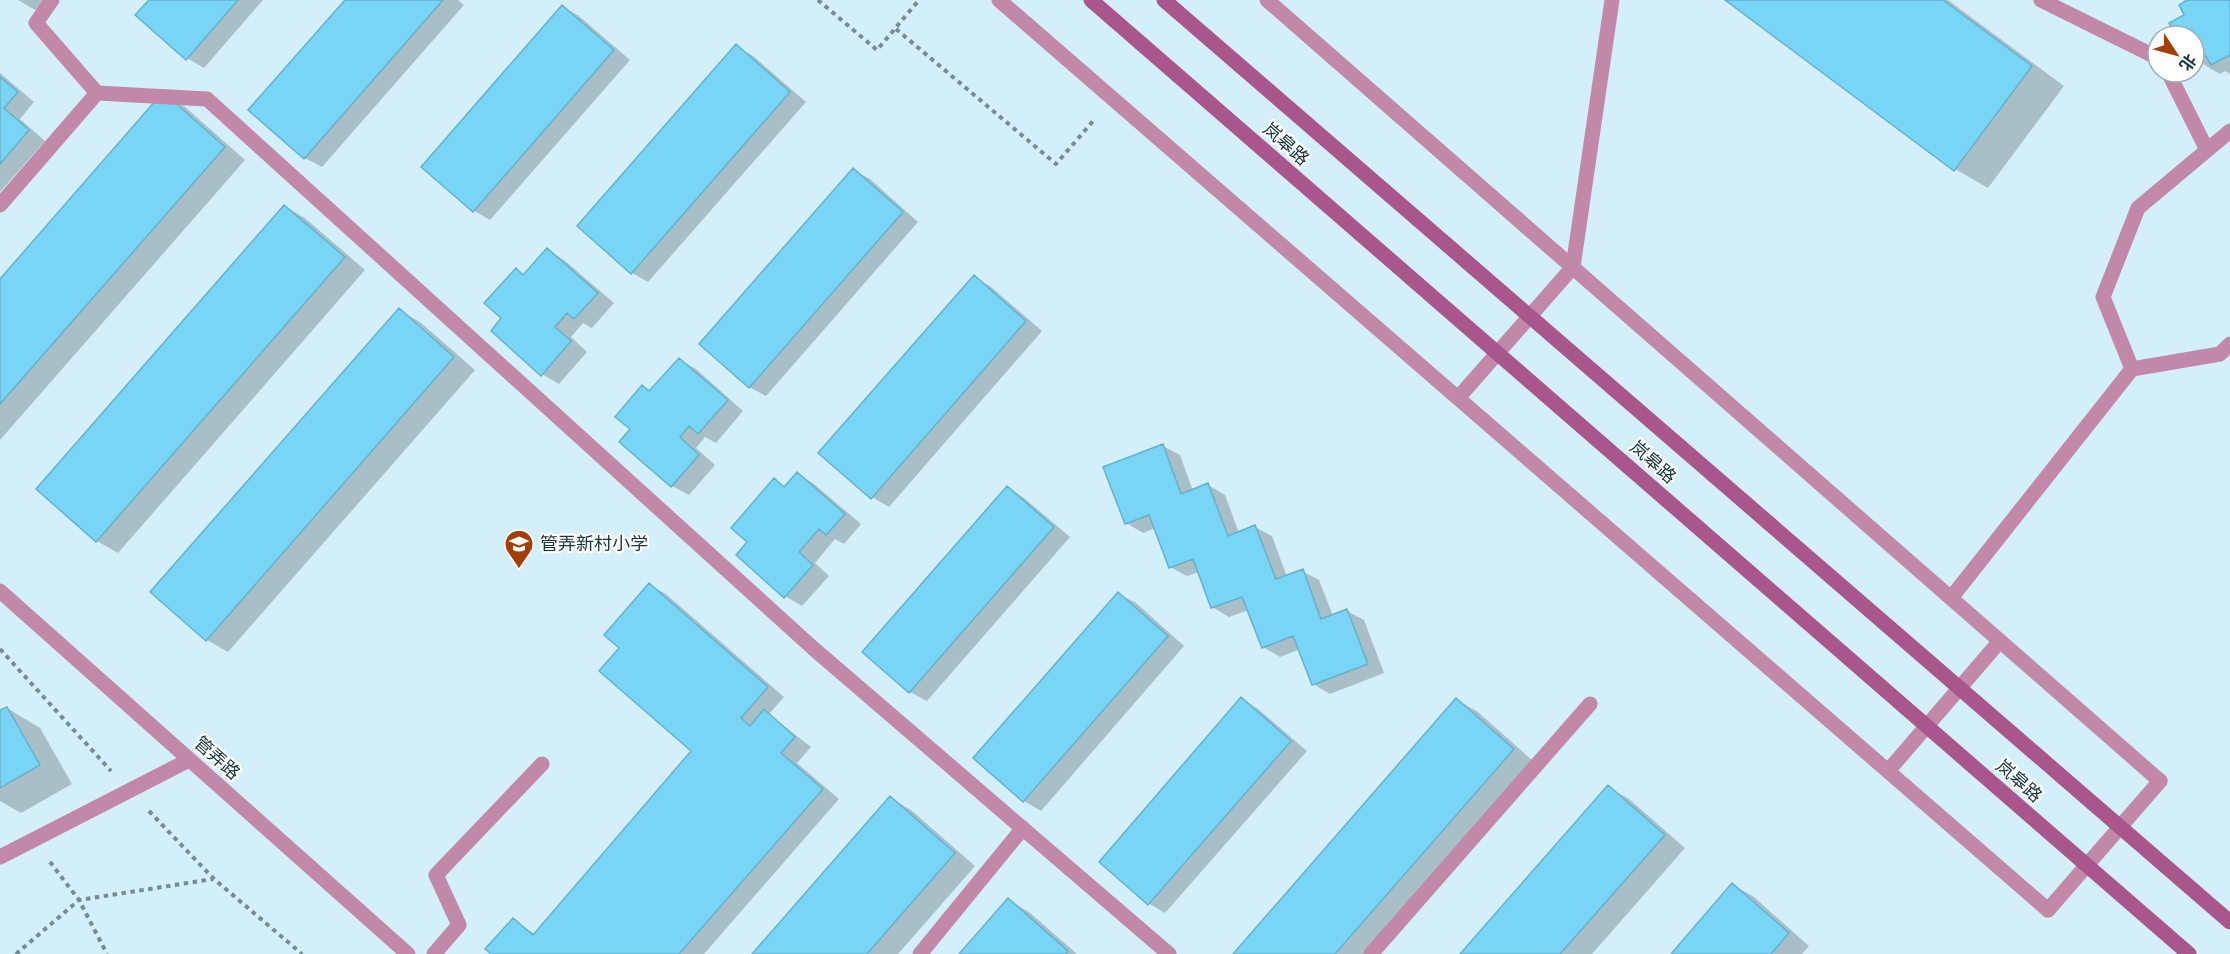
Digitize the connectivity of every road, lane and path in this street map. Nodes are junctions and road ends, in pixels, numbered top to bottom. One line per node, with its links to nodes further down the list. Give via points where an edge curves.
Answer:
1 (52, 0): 13 (street, via 36,23)
2 (818, 0): 10 (path, via 877,50)
3 (919, 0): 10 (path)
4 (999, 0): 14 (street)
5 (1091, 0): 45 (main road, 岚皋路)
6 (1164, 0): 36 (main road, 岚皋路)
7 (1268, 0): 18 (street)
8 (1612, 0): 18 (street)
9 (2041, 0): 11 (street)
10 (896, 29): 14 (path, via 1056,164)
11 (2146, 52)
12 (2174, 84): 16 (street)
13 (97, 93): 17 (street); 31 (street, via 207,99 814,649)
14 (1112, 98): 21 (street)
15 (2230, 131): 16 (street)
16 (2206, 150): 20 (street, via 2138,208 2103,297)
17 (0, 206)
18 (1573, 267): 21 (street); 23 (street)
19 (2230, 344): 20 (street, via 2220,354)
20 (2132, 369): 23 (street)
21 (1458, 398): 29 (street)
22 (0, 591): 27 (street, 管弄路)
23 (1951, 598): 24 (street)
24 (2000, 641): 29 (street); 29 (street, via 2160,781 2048,910)
25 (0, 649): 30 (path)
26 (1590, 704): 44 (street)
27 (189, 760): 30 (street); 40 (street, 管弄路)
28 (542, 765): 41 (street, via 436,875 459,925)
29 (1888, 771)
30 (129, 791): 32 (street); 34 (path)
31 (1023, 828): 42 (street); 43 (street)
32 (34, 840): 33 (street); 35 (path)
33 (0, 857)
34 (214, 879): 35 (path); 39 (path)
35 (79, 900): 37 (path); 38 (path)
36 (2230, 922)
37 (16, 954)
38 (107, 954)
39 (302, 954)
40 (408, 954)
41 (434, 954)
42 (920, 954)
43 (1169, 954)
44 (1371, 954)
45 (2189, 954)

